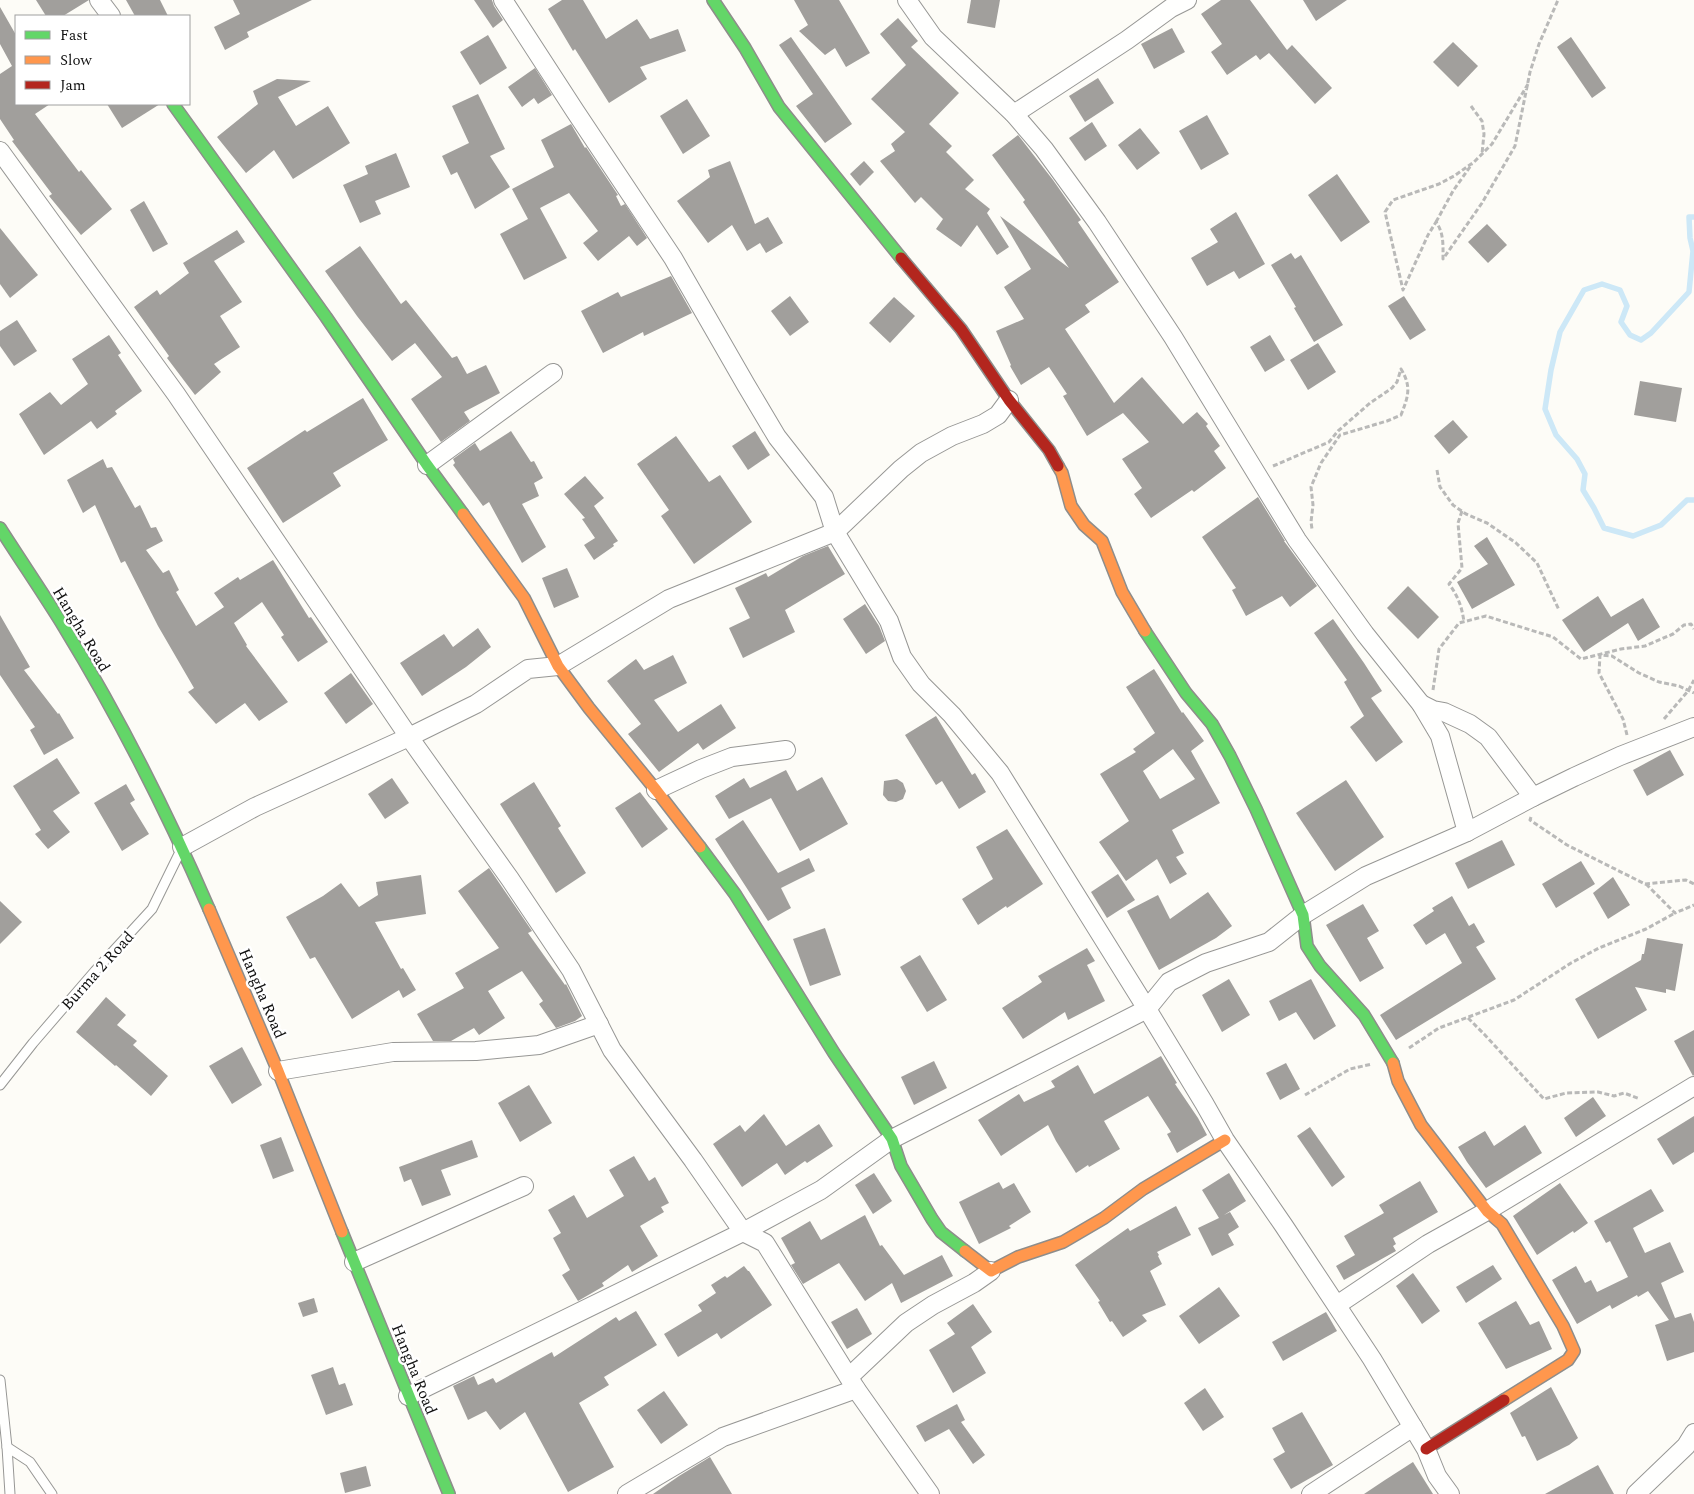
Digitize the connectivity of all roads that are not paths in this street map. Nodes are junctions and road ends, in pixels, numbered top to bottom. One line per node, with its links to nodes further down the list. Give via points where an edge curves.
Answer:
1 (99, 0): 6 (street)
2 (503, 0): 14 (street, via 673,258 777,437 824,497)
3 (713, 0): 11 (main road, via 779,107 874,227 961,329)
4 (908, 0): 8 (street, via 933,37)
5 (1187, 0): 8 (street)
6 (110, 15)
7 (175, 105): 12 (main road)
8 (1014, 114): 16 (street, via 1044,149 1173,337 1297,540 1365,634)
9 (0, 151): 18 (street, via 176,394)
10 (552, 373): 12 (street)
11 (1009, 400): 14 (street, via 998,415 921,453); 24 (main road, via 1049,450 1062,473 1071,506 1084,525 1102,541 1133,612 1186,693 1212,724 1256,808)
12 (427, 465): 15 (main road, via 524,598)
13 (0, 528): 23 (main road, Hangha Road, via 68,635 129,742)
14 (835, 532): 15 (street, via 669,599); 25 (street, via 888,621 902,657 921,684 952,715 1000,773)
15 (558, 666): 18 (street, via 528,669 476,704); 20 (main road)
16 (1424, 706): 21 (street, via 1470,724 1488,737); 22 (street, via 1440,736)
17 (1694, 727): 21 (street)
18 (409, 738): 23 (street, via 255,807); 26 (street, via 571,970)
19 (786, 750): 20 (street, via 732,757)
20 (656, 790): 30 (main road, via 735,894 834,1054)
21 (1533, 797): 22 (street)
22 (1467, 832): 24 (street, via 1366,876)
23 (182, 847): 27 (main road, Hangha Road); 28 (lane, Burma 2 Road, via 152,909 89,978)
24 (1303, 914): 25 (street, via 1269,942 1206,963 1169,982); 33 (main road, via 1307,946 1320,966 1364,1015 1392,1060 1398,1081 1421,1125)
25 (1147, 1009): 30 (street); 31 (street)
26 (599, 1024): 27 (street, via 539,1045 476,1051 393,1052); 34 (street, via 612,1050)
27 (278, 1071): 35 (main road, Hangha Road)
28 (0, 1085)
29 (1694, 1086): 33 (street)
30 (892, 1139): 34 (street, via 821,1190); 36 (main road, via 901,1166 941,1232)
31 (1225, 1140): 36 (main road, via 1063,1242 1018,1257); 37 (street)
32 (524, 1186): 35 (street)
33 (1487, 1211): 37 (street, via 1428,1244); 44 (main road, via 1502,1224 1563,1326 1574,1351 1568,1360)
34 (743, 1232): 39 (street, via 765,1243); 40 (street)
35 (354, 1262): 40 (main road, Hangha Road)
36 (991, 1271): 39 (street, via 906,1323)
37 (1337, 1305): 41 (street)
38 (0, 1380): 43 (lane)
39 (852, 1383): 50 (street, via 723,1437); 51 (street)
40 (408, 1396): 45 (main road, Hangha Road)
41 (1414, 1427): 44 (street); 52 (street)
42 (1694, 1433): 54 (street, via 1686,1446)
43 (7, 1447): 46 (lane); 47 (lane, via 30,1462)
44 (1426, 1449): 53 (street, via 1437,1476)
45 (444, 1481): 48 (lane); 49 (main road, Hangha Road)
46 (10, 1494)
47 (52, 1494)
48 (437, 1494)
49 (449, 1494)
50 (627, 1494)
51 (930, 1494)
52 (1311, 1494)
53 (1450, 1494)
54 (1636, 1494)

